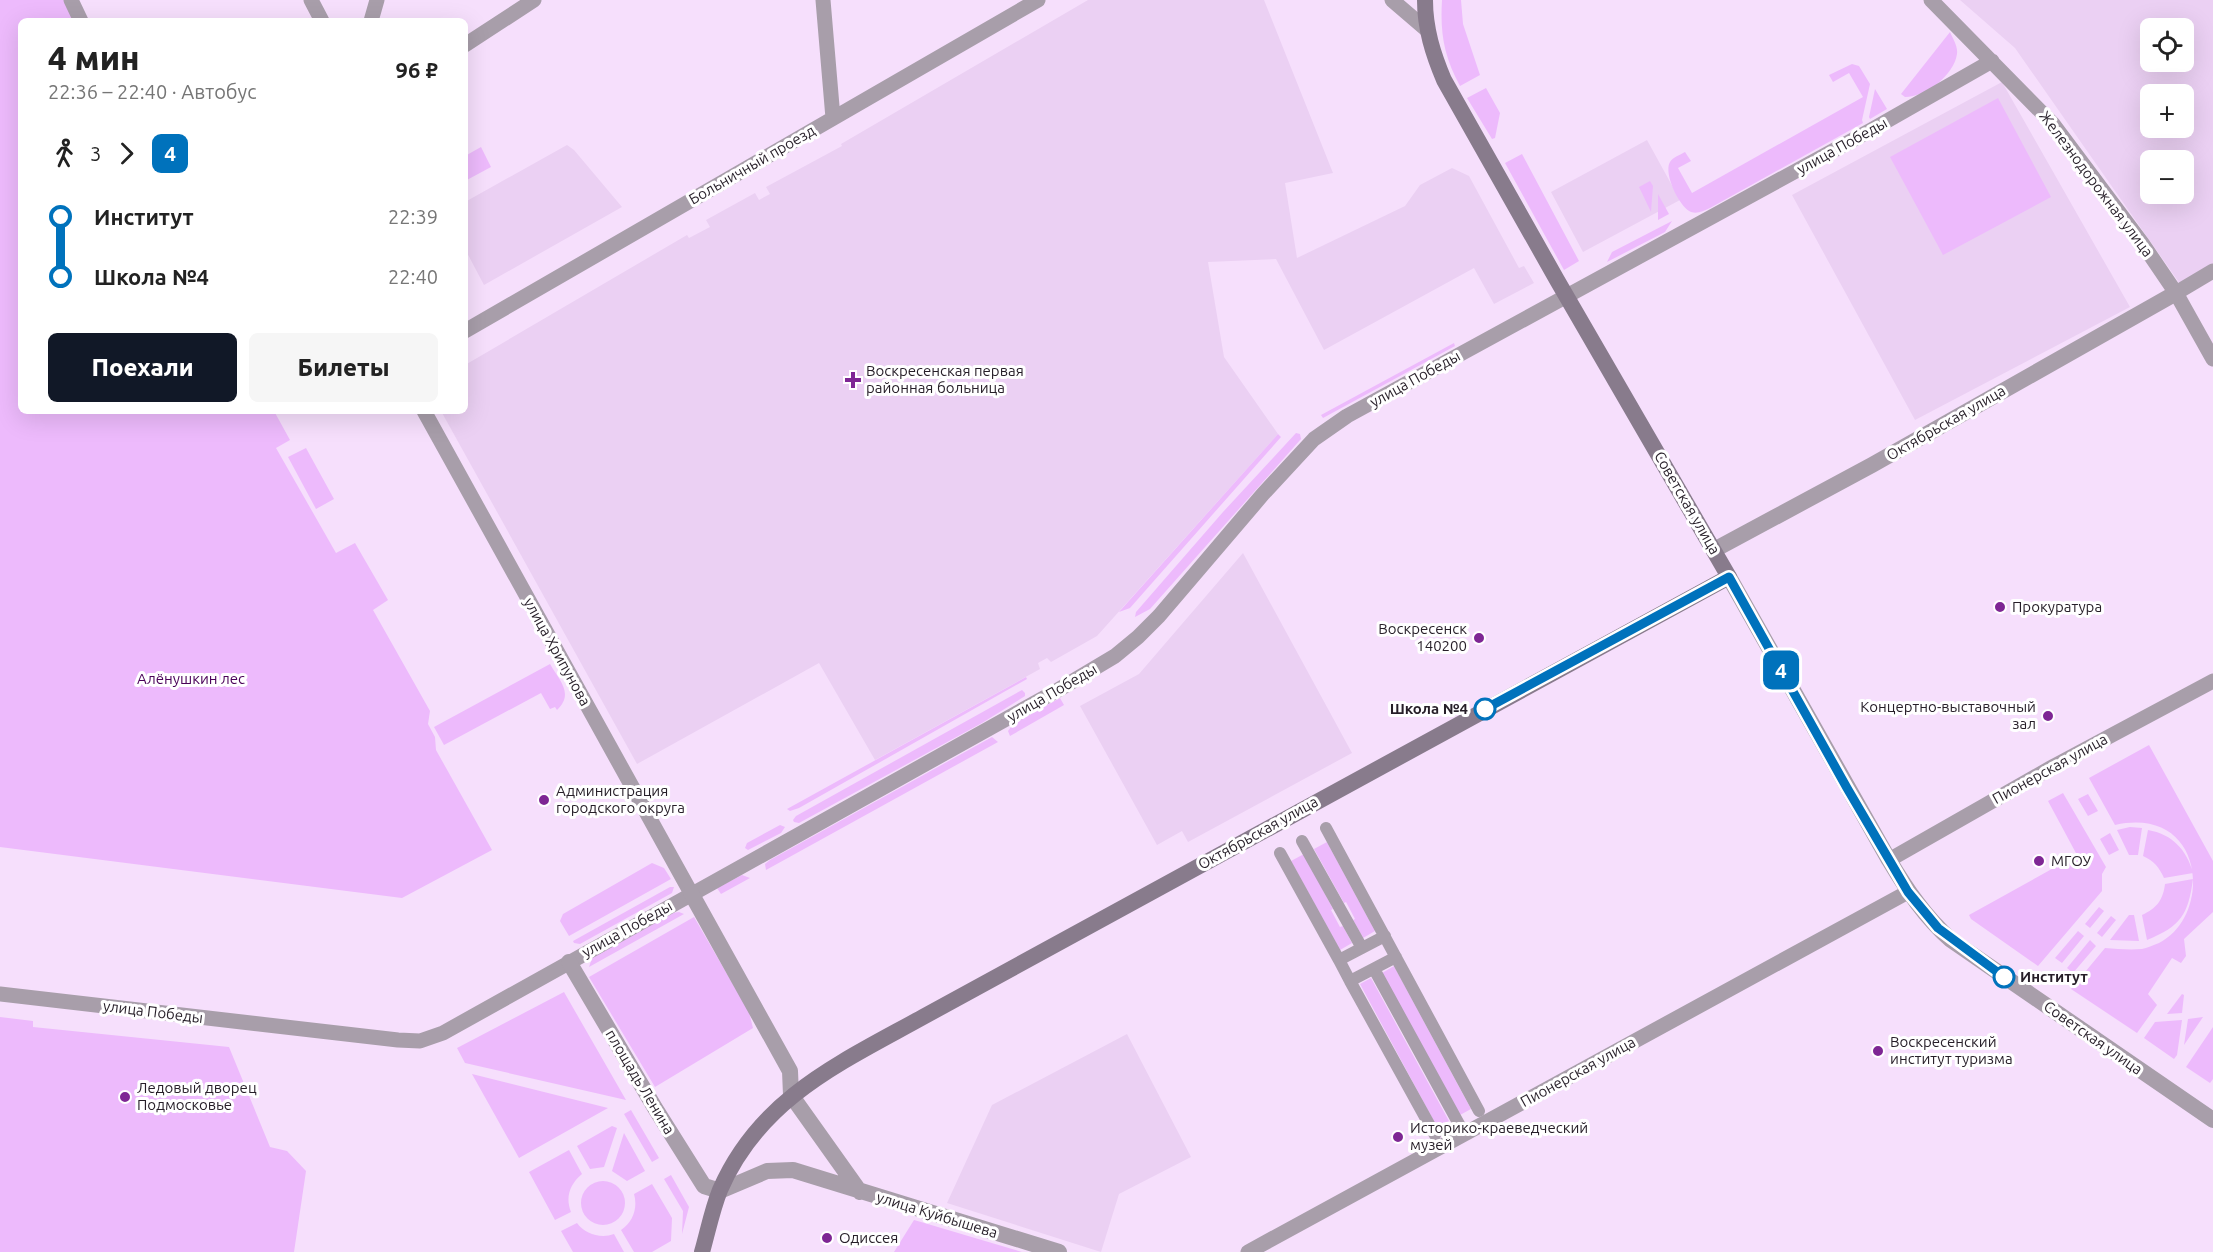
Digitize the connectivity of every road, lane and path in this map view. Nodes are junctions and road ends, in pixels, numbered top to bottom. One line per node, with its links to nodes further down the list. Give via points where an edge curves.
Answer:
1 (71, 0): 10 (street)
2 (311, 0): 11 (street)
3 (377, 0): 12 (street)
4 (534, 0): 14 (street)
5 (823, 0): 16 (street)
6 (1038, 0): 16 (street, Больничный проезд)
7 (1392, 0): 13 (street)
8 (1425, 0): 13 (main road, Советская улица)
9 (1931, 0): 15 (street, Железнодорожная улица)
10 (80, 18)
11 (320, 18)
12 (372, 18)
13 (1427, 30): 19 (main road, Советская улица, via 1444,80)
14 (468, 43)
15 (1992, 61): 18 (street, Железнодорожная улица, via 2053,124); 19 (street, улица Победы)
16 (833, 118): 20 (street, Больничный проезд)
17 (2213, 271): 18 (street)
18 (2176, 293): 21 (street, Железнодорожная улица); 23 (street, Октябрьская улица)
19 (1566, 296): 23 (main road, Советская улица); 31 (street, улица Победы, via 1347,416 1314,440 1159,616 1115,656)
20 (468, 329)
21 (2213, 359)
22 (426, 414): 31 (street, улица Хрипунова)
23 (1714, 550): 24 (main road, Советская улица)
24 (1729, 577): 29 (street, Советская улица); 40 (main road, Октябрьская улица, via 922,1017)
25 (2213, 681): 29 (street, Пионерская улица)
26 (1326, 828): 32 (street)
27 (1302, 841): 33 (street)
28 (1280, 853): 35 (street)
29 (1889, 860): 30 (street, Советская улица)
30 (1908, 892): 42 (street, Советская улица, via 1951,940); 49 (street, Пионерская улица)
31 (691, 893): 36 (street, улица Победы); 40 (street, via 790,1071)
32 (1385, 936): 33 (street); 34 (street)
33 (1362, 948): 35 (street)
34 (1396, 957): 37 (street); 41 (street)
35 (1339, 960): 38 (street)
36 (569, 962): 39 (street, улица Победы, via 443,1033 420,1041); 45 (street, площадь Ленина, via 704,1186)
37 (1374, 969): 38 (street); 43 (street)
38 (1350, 981): 44 (street)
39 (0, 994)
40 (791, 1095): 45 (main road, Октябрьская улица, via 743,1148); 46 (street, улица Куйбышева)
41 (1479, 1111)
42 (2213, 1120)
43 (1460, 1126)
44 (1435, 1135)
45 (720, 1191): 46 (street, via 753,1175 777,1169 793,1170); 47 (main road, Октябрьская улица)
46 (860, 1192): 48 (street, улица Куйбышева)
47 (702, 1252)
48 (1059, 1252)
49 (1248, 1252)

